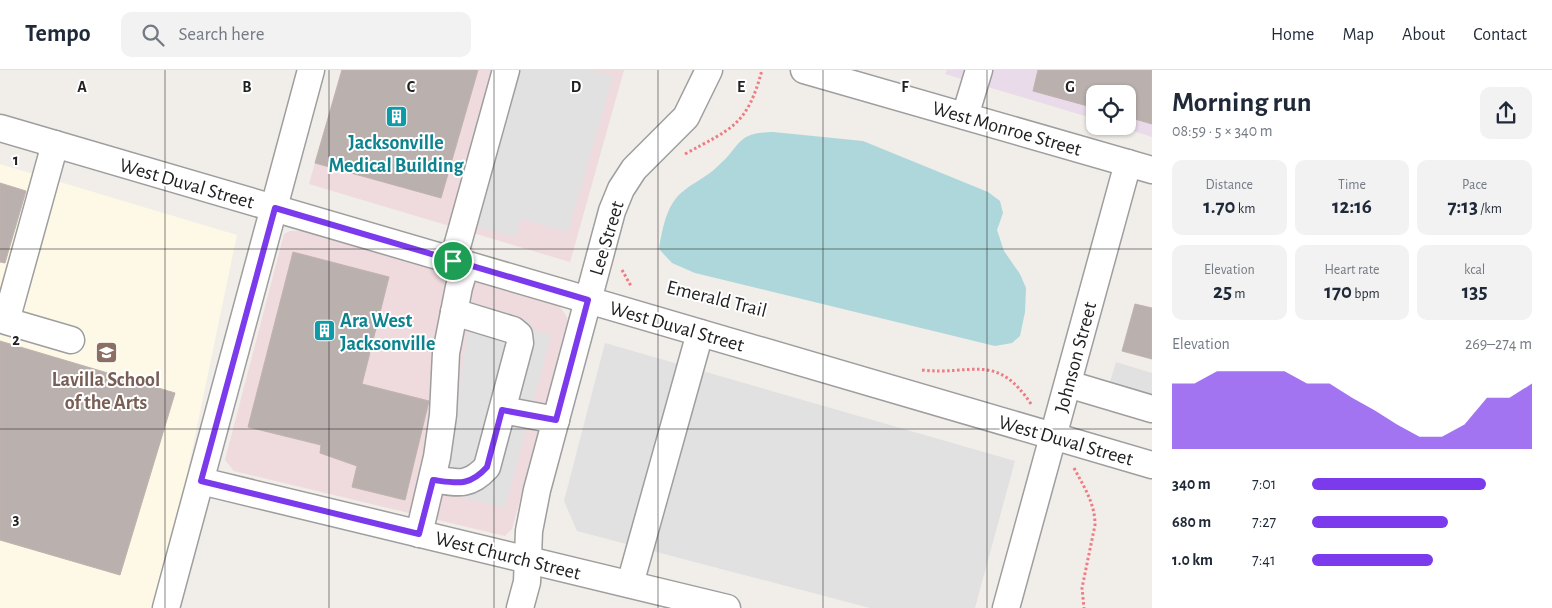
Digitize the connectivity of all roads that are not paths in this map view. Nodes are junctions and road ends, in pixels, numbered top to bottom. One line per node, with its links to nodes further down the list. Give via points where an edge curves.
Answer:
1 (311, 70): 10 (street)
2 (506, 70): 11 (street)
3 (709, 70): 12 (street, Lee Street, via 686,117 639,163 621,189)
4 (804, 70): 6 (street, West Monroe Street)
5 (979, 70): 6 (street)
6 (965, 116): 9 (street, West Monroe Street)
7 (0, 128): 8 (street, West Duval Street)
8 (56, 144): 10 (street, West Duval Street); 15 (street, via 6,320)
9 (1140, 167): 16 (street, Johnson Street)
10 (275, 208): 11 (street, West Duval Street); 23 (street)
11 (460, 262): 12 (street, West Duval Street); 13 (street)
12 (588, 300): 14 (street, West Duval Street); 19 (street, Lee Street)
13 (454, 312): 18 (street, via 520,335); 22 (street, via 446,353 443,416)
14 (700, 333): 20 (street, West Duval Street); 26 (street)
15 (71, 340)
16 (1068, 384): 17 (street); 20 (street, Johnson Street)
17 (1152, 409)
18 (502, 410): 19 (street); 22 (street, via 487,467 482,473 474,480 458,484)
19 (556, 420): 25 (street, Lee Street, via 532,512)
20 (1053, 436): 21 (street, West Duval Street); 30 (street, Johnson Street)
21 (1152, 465)
22 (433, 480): 24 (street)
23 (201, 481): 24 (street, West Church Street); 27 (street)
24 (419, 534): 25 (street, West Church Street)
25 (529, 560): 26 (street, West Church Street); 28 (street, Lee Street)
26 (630, 584): 29 (street, West Church Street)
27 (166, 608)
28 (520, 608)
29 (727, 608)
30 (1006, 608)

